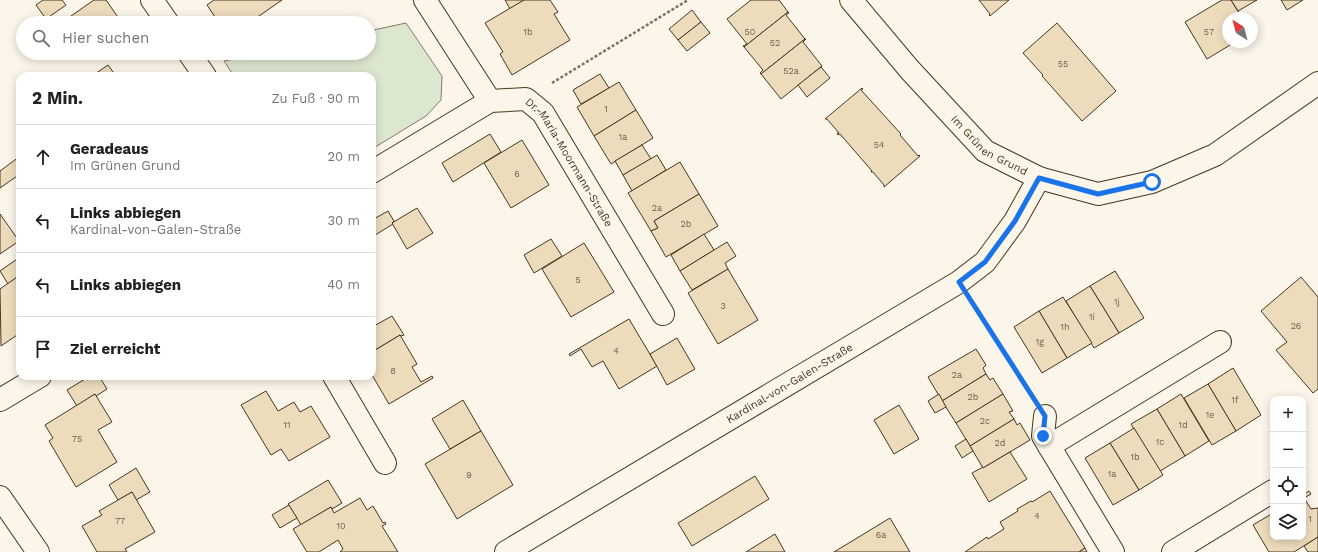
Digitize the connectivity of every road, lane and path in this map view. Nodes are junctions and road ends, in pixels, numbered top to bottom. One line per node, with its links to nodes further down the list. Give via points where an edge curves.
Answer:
1 (152, 0): 5 (street)
2 (425, 0): 10 (street)
3 (688, 0): 9 (path)
4 (851, 0): 12 (street, Im Grünen Grund, via 910,70 985,151)
5 (163, 16)
6 (194, 60): 7 (street)
7 (202, 72)
8 (1318, 83): 12 (street, Im Grünen Grund, via 1215,155 1152,182 1098,194)
9 (526, 99): 10 (street, Dr.-Maria-Moormann-Straße); 14 (street, Dr.-Maria-Moormann-Straße, via 543,114)
10 (490, 101): 11 (street, Dr.-Maria-Moormann-Straße)
11 (376, 170)
12 (1039, 178): 13 (street, Kardinal-von-Galen-Straße, via 1015,221 985,262)
13 (959, 282): 19 (path); 25 (street, Kardinal-von-Galen-Straße)
14 (664, 314)
15 (1220, 342): 20 (street)
16 (33, 380): 18 (street)
17 (336, 380): 21 (street)
18 (0, 400)
19 (1045, 416): 20 (street, via 1043,436)
20 (1049, 446): 26 (street)
21 (386, 463)
22 (1270, 493): 27 (street)
23 (0, 497): 24 (street)
24 (38, 552)
25 (506, 552)
26 (1113, 552)
27 (1173, 552)

